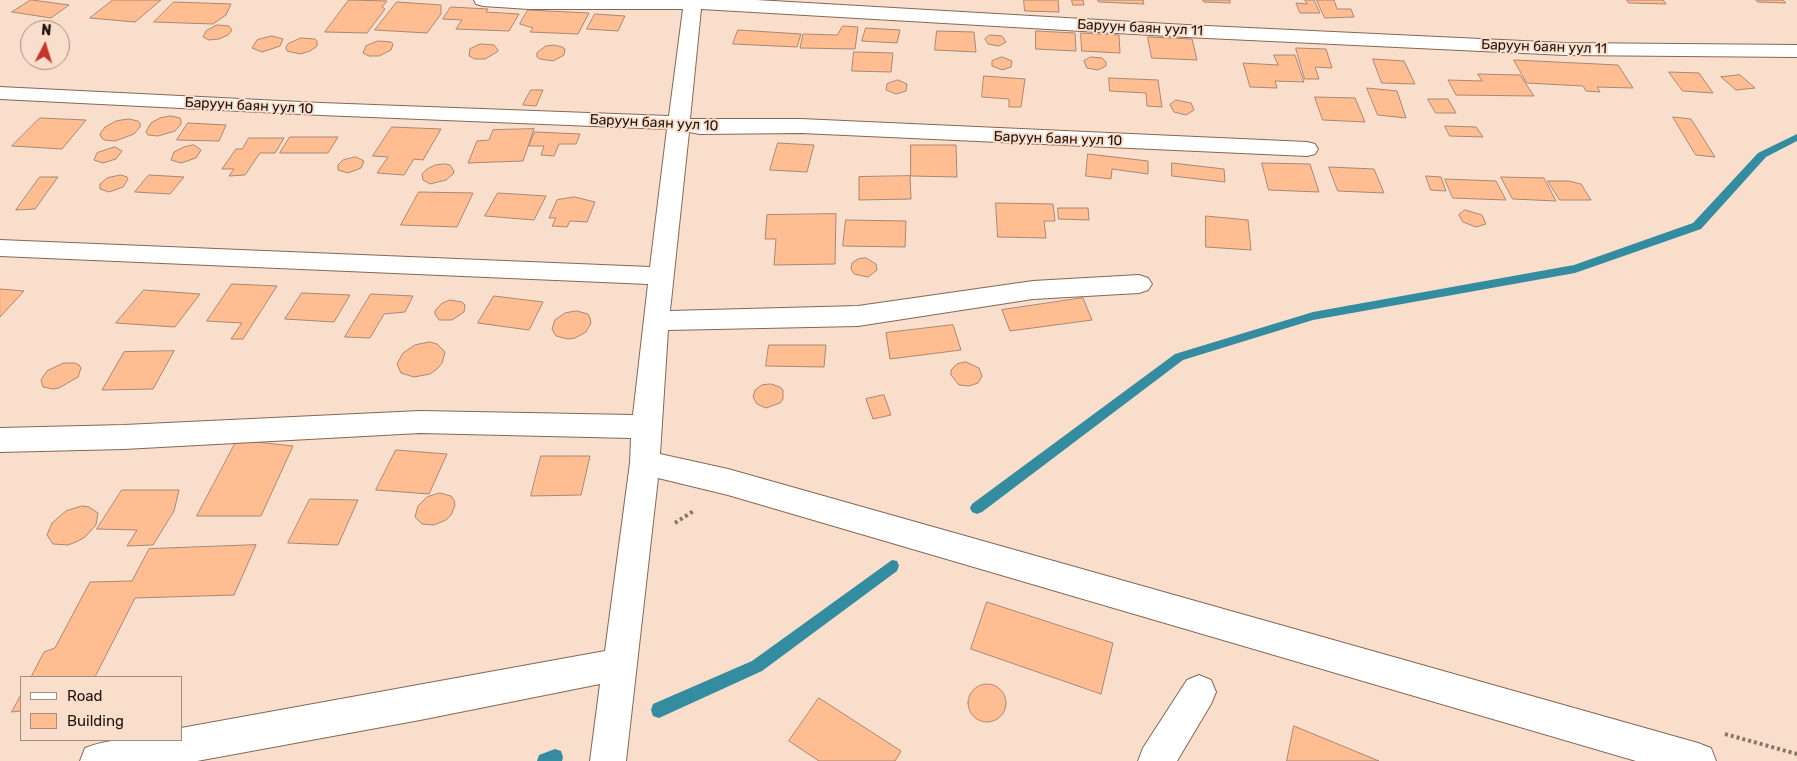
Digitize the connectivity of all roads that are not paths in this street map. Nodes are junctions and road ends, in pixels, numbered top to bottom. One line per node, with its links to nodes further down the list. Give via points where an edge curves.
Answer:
1 (483, 0): 2 (street, Баруун баян уул 11, via 529,3)
2 (693, 1): 3 (street, Баруун баян уул 11, via 1565,49); 5 (street)
3 (1797, 51)
4 (0, 93): 5 (street, Баруун баян уул 10)
5 (678, 123): 6 (street, Баруун баян уул 10, via 700,127 801,126); 8 (street)
6 (1307, 149)
7 (0, 248): 8 (street)
8 (662, 276): 10 (street)
9 (1140, 284): 10 (street, via 1033,290 858,316)
10 (656, 322): 11 (street)
11 (646, 427): 12 (street, via 420,422 124,438); 13 (street)
12 (0, 440)
13 (645, 463): 14 (street); 19 (street, via 728,482)
14 (619, 665): 16 (street); 17 (street)
15 (1199, 692): 18 (street)
16 (98, 761)
17 (608, 761)
18 (1156, 761)
19 (1698, 761)

